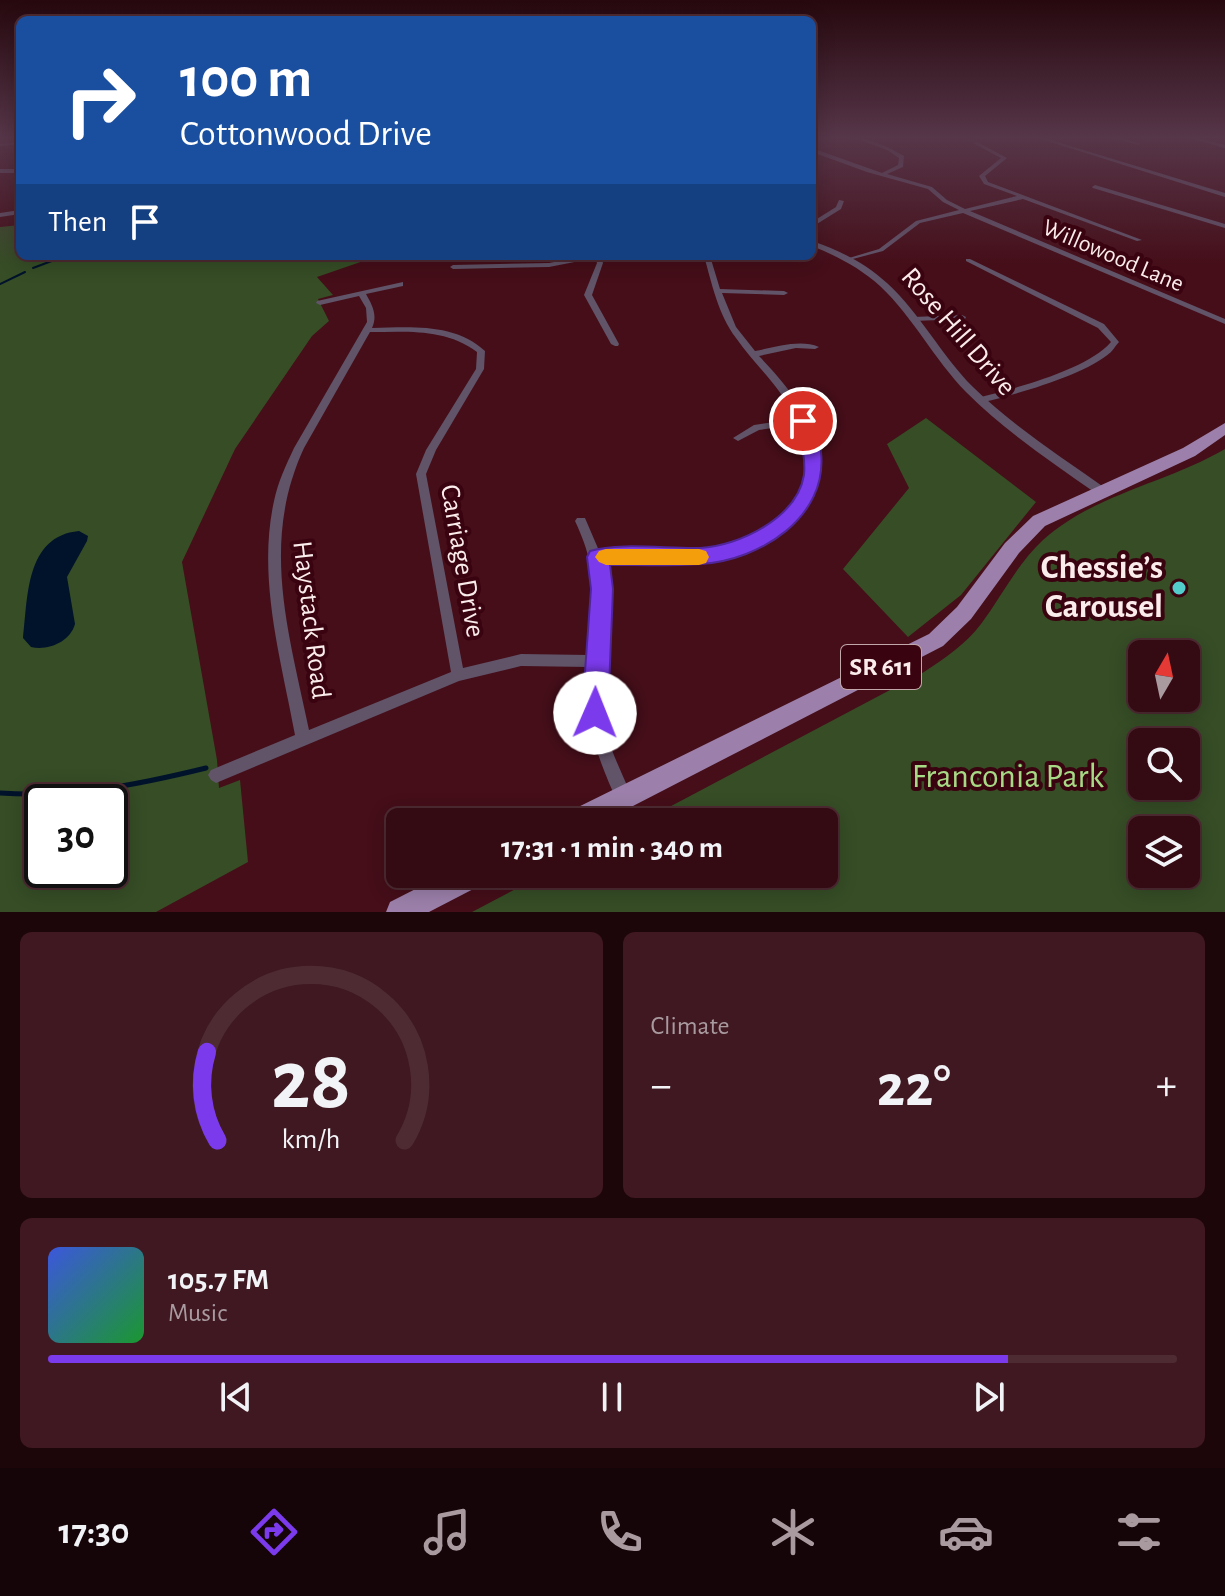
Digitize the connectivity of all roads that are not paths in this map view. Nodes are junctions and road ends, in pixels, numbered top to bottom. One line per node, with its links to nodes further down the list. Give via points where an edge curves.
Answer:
1 (903, 181): 8 (street, Willowood Lane, via 930,188)
2 (983, 181): 6 (street)
3 (1178, 181): 5 (street)
4 (1095, 187): 10 (street)
5 (1225, 195)
6 (1024, 197): 8 (street); 11 (street)
7 (841, 201): 9 (street, via 839,208)
8 (966, 212): 13 (street, via 913,224 881,250); 26 (street, Willowood Lane)
9 (816, 222)
10 (1225, 226)
11 (1139, 240)
12 (816, 245): 13 (street, Rose Hill Drive)
13 (851, 259): 25 (street, Rose Hill Drive, via 883,282)
14 (576, 260): 18 (street)
15 (599, 260): 28 (street, via 588,295)
16 (708, 260): 20 (street)
17 (968, 260): 31 (street, via 1106,330 1115,346 1100,357)
18 (453, 267)
19 (400, 284): 21 (street)
20 (718, 291): 22 (street); 30 (street, via 732,326)
21 (361, 293): 23 (street); 27 (street, via 372,314)
22 (784, 293)
23 (320, 303)
24 (962, 317): 25 (street)
25 (913, 319): 31 (street, Rose Hill Drive)
26 (1225, 322)
27 (368, 330): 39 (street, Carriage Drive, via 448,333 481,351 480,369 421,474); 40 (street, Haystack Road, via 300,445 277,512 274,571)
28 (615, 344)
29 (815, 347): 30 (street)
30 (754, 354): 32 (street)
31 (980, 400): 35 (street, Rose Hill Drive)
32 (803, 421): 34 (street, via 757,427); 37 (street, via 812,448 813,476 801,504 778,528 745,545 704,556)
33 (1225, 428): 35 (main road, SR 611, via 1189,452)
34 (738, 438)
35 (1101, 491): 42 (main road, SR 611, via 1033,526 936,640)
36 (581, 521): 37 (street)
37 (598, 557): 38 (street, via 602,589)
38 (596, 661): 39 (street, via 521,660); 42 (street, via 597,728)
39 (458, 675): 40 (street)
40 (303, 738): 41 (street)
41 (216, 775)
42 (624, 797): 43 (main road, SR 611)
43 (602, 808)
44 (446, 888): 45 (main road)
45 (400, 912)

